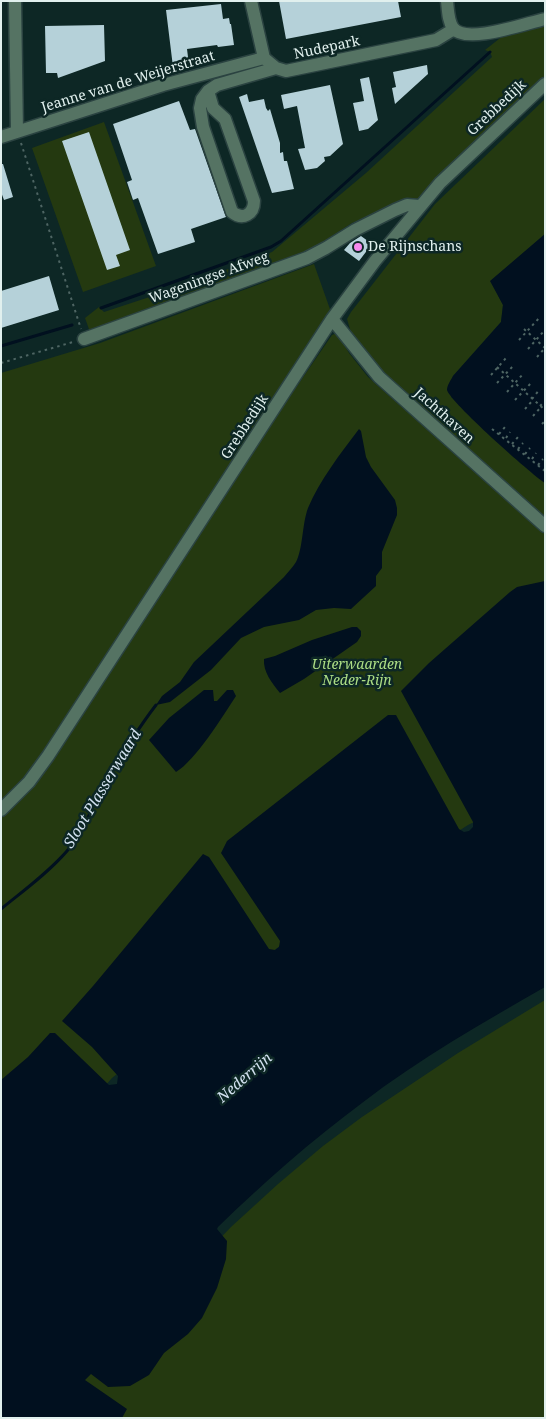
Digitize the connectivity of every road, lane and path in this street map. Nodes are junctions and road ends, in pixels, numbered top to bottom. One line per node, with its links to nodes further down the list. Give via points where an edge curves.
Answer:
1 (15, 1): 10 (street)
2 (251, 1): 6 (street)
3 (447, 1): 5 (street)
4 (545, 19): 5 (street, via 477,35 465,35)
5 (454, 29): 7 (street, Nudepark, via 436,40 286,71)
6 (264, 58): 7 (street, Nudepark); 10 (street, Jeanne van de Weijerstraat, via 163,85)
7 (276, 68): 9 (street, via 217,85)
8 (545, 84): 12 (street, Grebbedijk, via 467,156)
9 (208, 91): 9 (street, via 200,108 203,127 232,212 244,216 250,214 254,201 225,119 213,108)
10 (17, 132): 11 (street, Jeanne van de Weijerstraat); 18 (path)
11 (1, 137)
12 (419, 206): 14 (street, Grebbedijk); 18 (street, Wageningse Afweg, via 407,205 395,210 307,258)
13 (540, 317): 16 (path)
14 (332, 319): 62 (street, Jachthaven, via 378,377); 63 (street, Grebbedijk, via 48,756 29,782)
15 (524, 329): 16 (path)
16 (527, 331): 19 (path); 20 (path)
17 (544, 331): 20 (path)
18 (84, 339): 25 (path)
19 (519, 340)
20 (536, 340): 21 (path); 22 (path)
21 (545, 348): 23 (path)
22 (528, 349)
23 (537, 357)
24 (506, 358): 27 (path)
25 (1, 363)
26 (514, 365): 30 (path)
27 (497, 367): 29 (path); 30 (path)
28 (524, 374): 32 (path)
29 (491, 375)
30 (505, 375): 32 (path); 33 (path)
31 (532, 382): 35 (path)
32 (515, 383): 35 (path); 36 (path)
33 (497, 384)
34 (540, 390): 37 (path)
35 (524, 391): 37 (path); 38 (path)
36 (507, 392)
37 (533, 399): 40 (path); 41 (path)
38 (515, 400)
39 (545, 401): 40 (path)
40 (541, 407): 42 (path); 43 (path)
41 (525, 409)
42 (545, 410)
43 (533, 416)
44 (545, 421): 45 (path)
45 (542, 424)
46 (505, 427): 49 (path)
47 (492, 429): 49 (path)
48 (510, 432): 51 (path)
49 (499, 434): 51 (path)
50 (518, 437): 53 (path)
51 (505, 439): 53 (path)
52 (523, 443): 55 (path)
53 (512, 444): 55 (path)
54 (530, 448): 57 (path)
55 (518, 449): 57 (path)
56 (536, 454): 59 (path)
57 (524, 455): 59 (path)
58 (543, 459): 60 (path)
59 (531, 460): 60 (path)
60 (538, 466): 61 (path)
61 (545, 471)
62 (545, 526)
63 (1, 810)

